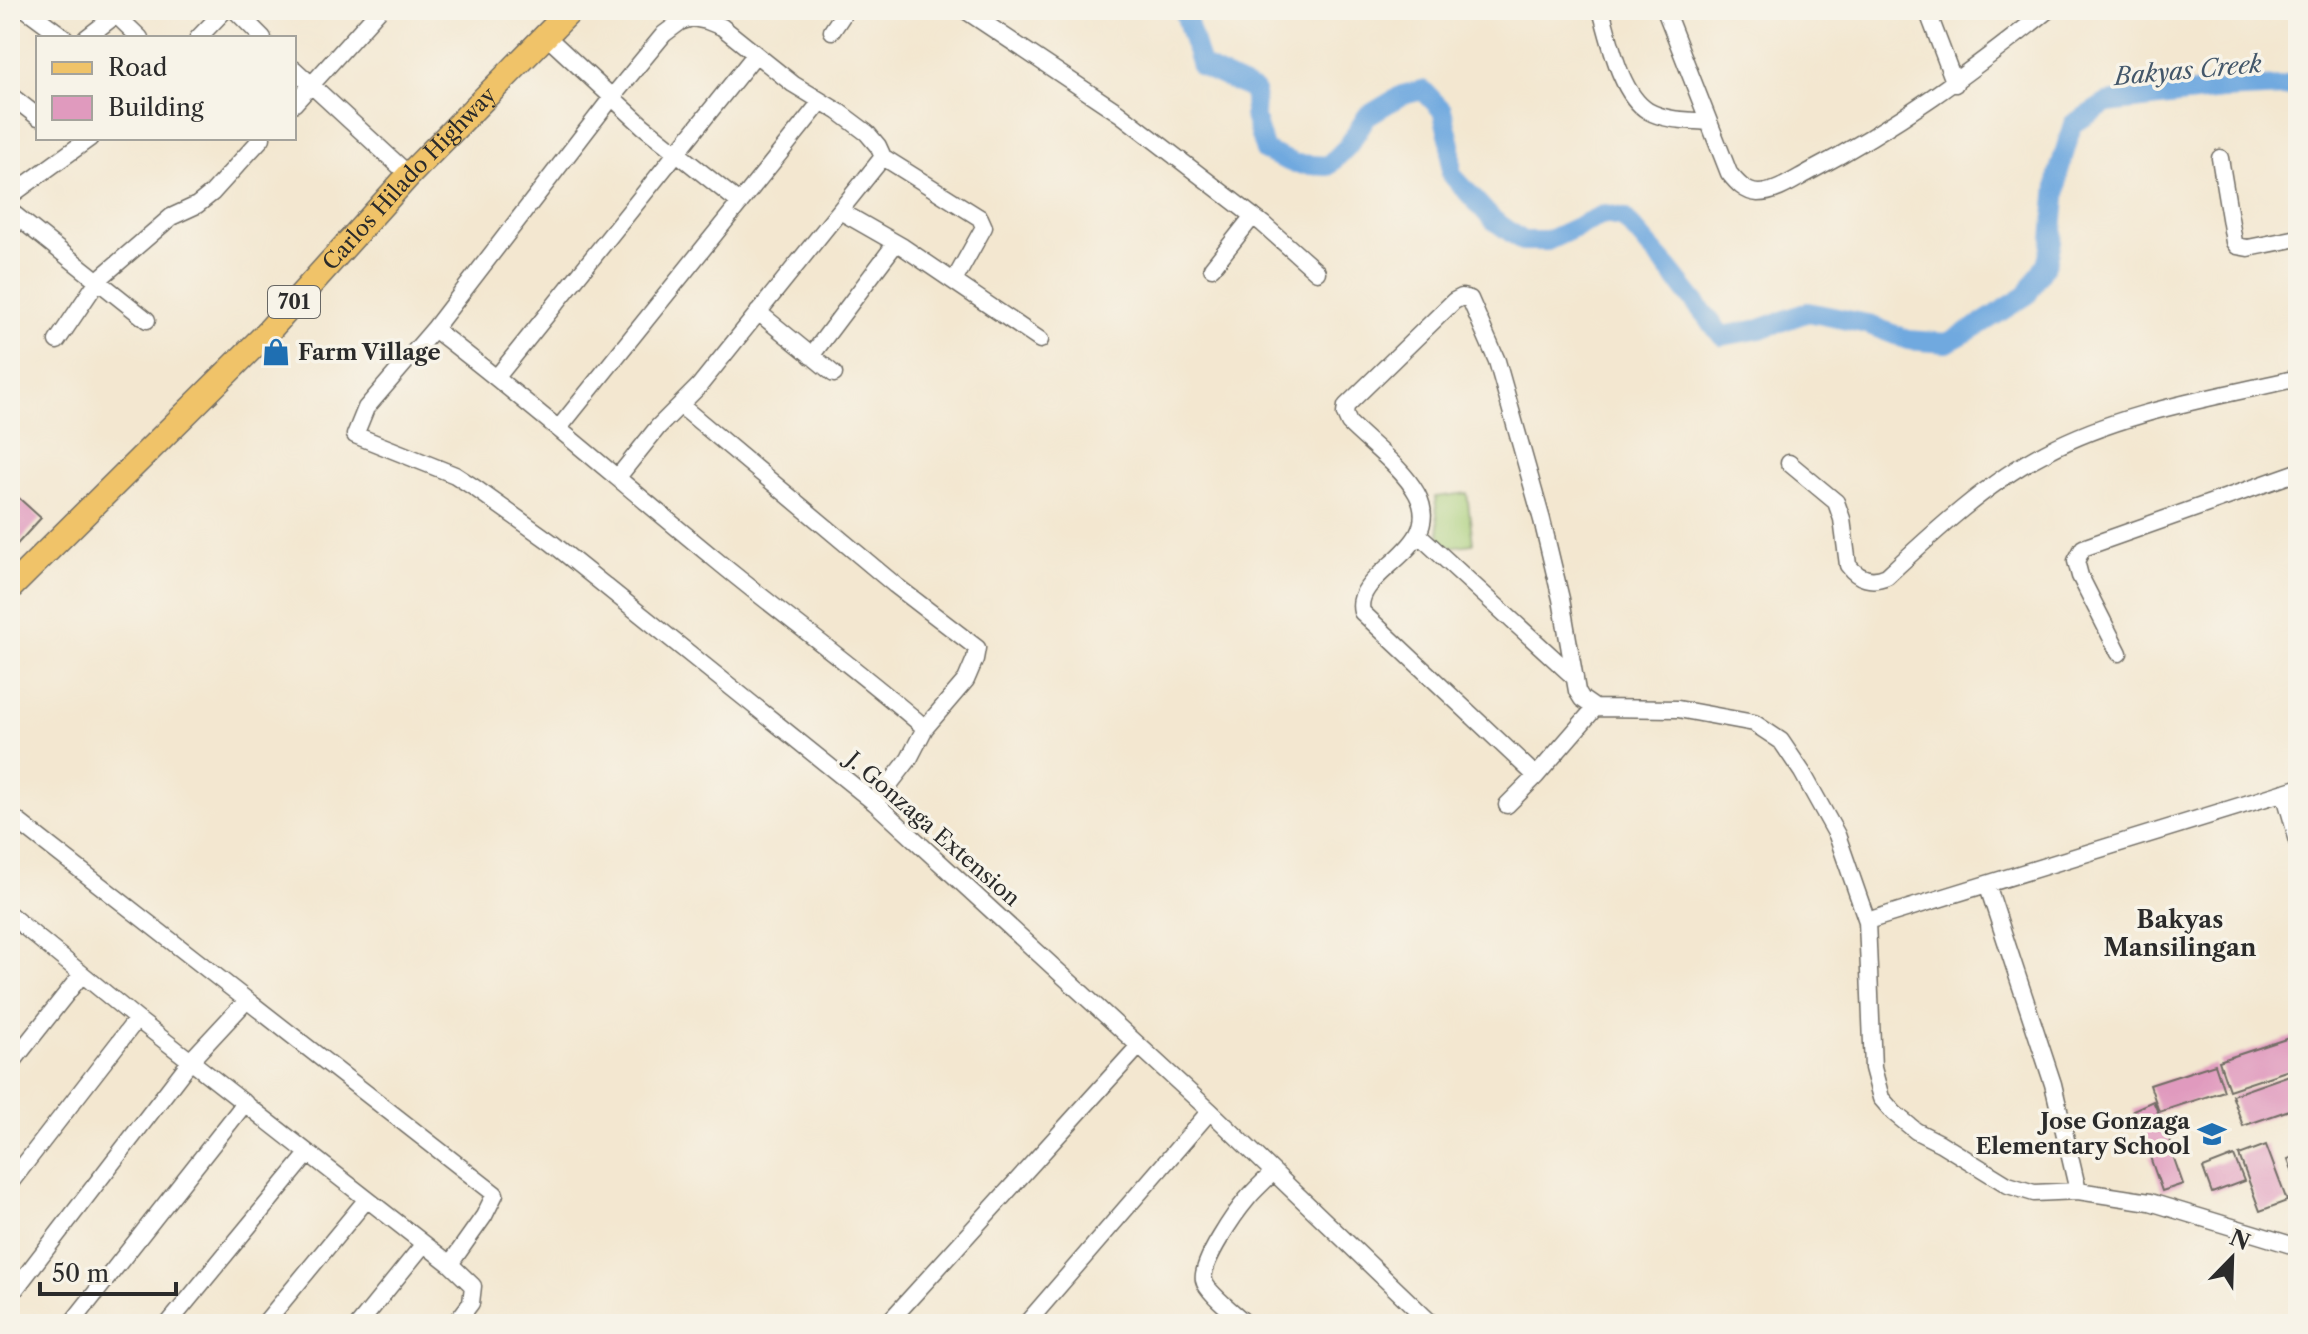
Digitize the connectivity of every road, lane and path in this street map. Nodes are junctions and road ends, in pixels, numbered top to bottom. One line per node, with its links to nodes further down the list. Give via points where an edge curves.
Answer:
1 (27, 10): 15 (street)
2 (225, 10): 18 (street)
3 (235, 10): 19 (street)
4 (379, 10): 23 (street)
5 (571, 10): 14 (main road, Carlos Hilado Highway / 701)
6 (846, 10): 13 (street)
7 (965, 10): 40 (street, via 1119,113)
8 (1601, 10): 29 (street, via 1629,93 1647,110 1670,119)
9 (1665, 10): 29 (street)
10 (1927, 10): 22 (street)
11 (2048, 10): 22 (street)
12 (114, 13): 16 (street); 17 (street)
13 (832, 31)
14 (545, 35): 25 (street); 35 (main road, Carlos Hilado Highway / 701)
15 (62, 36)
16 (88, 36)
17 (138, 36)
18 (200, 36)
19 (261, 36)
20 (755, 55): 25 (street, via 722,27 692,18 669,28); 27 (street); 32 (street)
21 (296, 71): 23 (street)
22 (1955, 84): 29 (street, via 1836,158 1762,193 1749,192 1729,173)
23 (311, 85): 26 (street); 35 (street)
24 (10, 95): 28 (street)
25 (613, 96): 32 (street); 49 (street)
26 (296, 102)
27 (820, 103): 33 (street, via 867,133); 37 (street)
28 (36, 115)
29 (1709, 122)
30 (260, 140): 45 (street, via 212,193 171,217)
31 (77, 141): 36 (street)
32 (677, 152): 37 (street); 54 (street)
33 (883, 157): 39 (street); 46 (street, via 984,223)
34 (2220, 158): 41 (street, via 2237,246)
35 (409, 175): 62 (main road, Carlos Hilado Highway / 701, via 264,336)
36 (10, 196)
37 (740, 203): 57 (street)
38 (10, 211): 45 (street)
39 (840, 211): 42 (street); 47 (street)
40 (1253, 216): 43 (street); 44 (street)
41 (2298, 238)
42 (896, 243): 46 (street); 52 (street)
43 (1212, 268)
44 (1317, 272)
45 (99, 279): 48 (street); 51 (street)
46 (954, 281): 50 (street)
47 (758, 312): 52 (street); 56 (street)
48 (147, 320)
49 (434, 329): 54 (street); 69 (street, J. Gonzaga Extension, via 366,408 355,435 455,475 498,503)
50 (1040, 340)
51 (57, 341)
52 (811, 356): 53 (street)
53 (834, 374)
54 (497, 377): 57 (street)
55 (2298, 378): 58 (street, via 2126,420 2044,452 1978,497 1875,581 1849,567 1836,502)
56 (680, 405): 60 (street); 66 (street, via 977,648 966,680)
57 (559, 428): 60 (street)
58 (1789, 463)
59 (2298, 472): 63 (street, via 2083,548 2076,561 2080,576)
60 (618, 477): 66 (street)
61 (1419, 535): 64 (street); 64 (street, via 1423,509 1411,485 1349,423 1346,406 1462,297 1470,299 1479,314 1497,361 1545,530); 67 (street, via 1364,591 1362,612)
62 (10, 588)
63 (2119, 653)
64 (1575, 678): 65 (street, via 1582,699)
65 (1595, 708): 67 (street); 75 (street, via 1678,709 1754,723 1781,741 1837,835)
66 (925, 728): 69 (street)
67 (1536, 776): 70 (street)
68 (2291, 790): 72 (street); 73 (street)
69 (875, 803): 79 (street, J. Gonzaga Extension)
70 (1507, 805)
71 (10, 815): 77 (street)
72 (2298, 841)
73 (1987, 884): 75 (street); 87 (street, via 2053,1084)
74 (10, 915): 76 (street)
75 (1867, 921): 87 (street, via 1873,1068 1881,1098 1916,1131 2008,1185 2034,1193)
76 (82, 974): 78 (street); 81 (street)
77 (246, 1001): 80 (street); 91 (street, via 495,1194)
78 (137, 1019): 80 (street); 86 (street)
79 (1139, 1046): 83 (street, J. Gonzaga Extension); 98 (street)
80 (192, 1059): 82 (street); 92 (street)
81 (10, 1065)
82 (245, 1103): 84 (street); 93 (street)
83 (1210, 1111): 85 (street, J. Gonzaga Extension); 99 (street)
84 (308, 1154): 88 (street); 94 (street)
85 (1273, 1172): 100 (street, via 1236,1215 1204,1270 1208,1288); 101 (street, J. Gonzaga Extension)
86 (10, 1183)
87 (2078, 1191): 90 (street, via 2150,1202)
88 (367, 1199): 89 (street); 95 (street)
89 (423, 1245): 91 (street); 96 (street)
90 (2298, 1247)
91 (450, 1264): 97 (street, via 473,1286 471,1303)
92 (10, 1296)
93 (71, 1324)
94 (168, 1324)
95 (264, 1324)
96 (359, 1324)
97 (455, 1324)
98 (887, 1324)
99 (1026, 1324)
100 (1246, 1324)
101 (1432, 1324)

